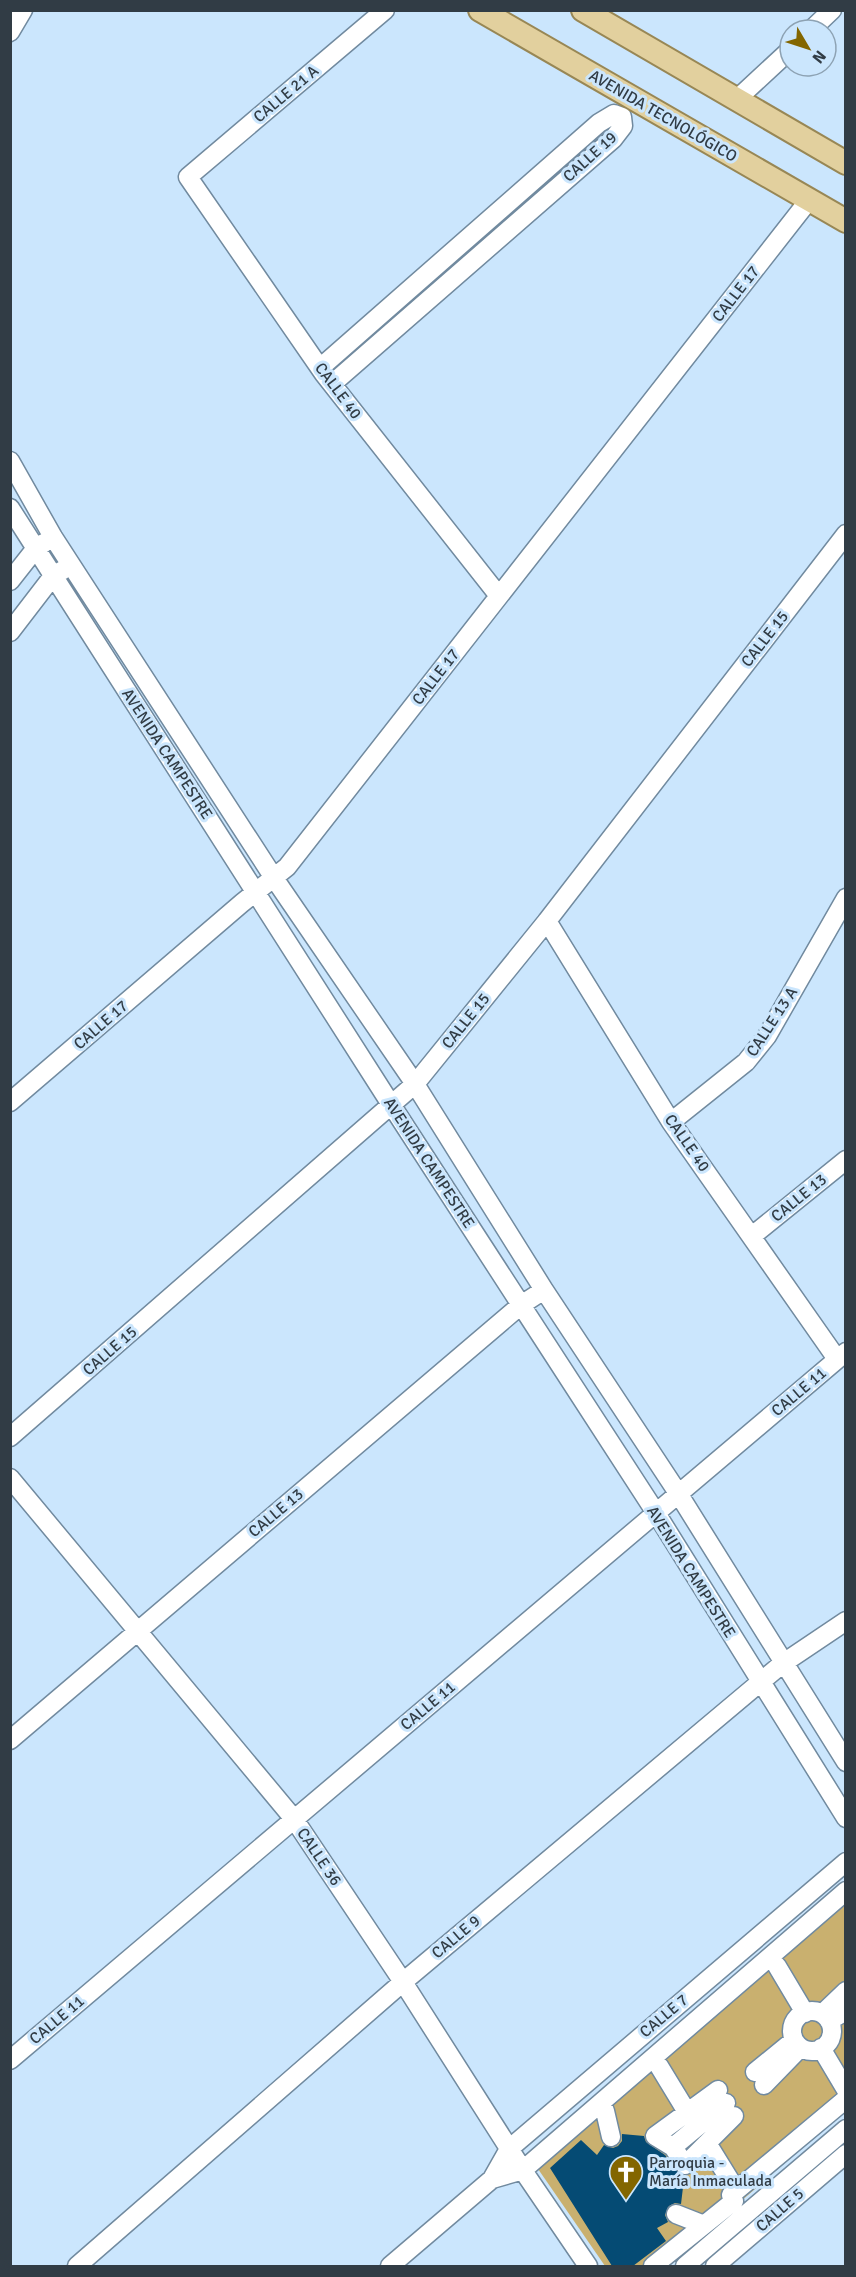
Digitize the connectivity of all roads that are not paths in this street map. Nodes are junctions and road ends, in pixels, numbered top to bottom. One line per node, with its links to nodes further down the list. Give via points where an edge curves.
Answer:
1 (23, 10): 5 (street)
2 (385, 10): 9 (street, CALLE 21 A)
3 (480, 10): 10 (main road, AVENIDA TECNOLÓGICO)
4 (583, 10): 7 (main road)
5 (10, 32)
6 (778, 61): 7 (street)
7 (736, 100): 8 (main road)
8 (846, 163)
9 (188, 177): 12 (street, CALLE 40)
10 (809, 200): 11 (main road, AVENIDA TECNOLÓGICO); 22 (street, CALLE 17)
11 (846, 221)
12 (320, 368): 13 (street, CALLE 40); 13 (street, CALLE 19, via 600,123 612,115 622,117 623,126 613,139)
13 (332, 384): 22 (street, CALLE 40)
14 (10, 461): 17 (street, AVENIDA CAMPESTRE)
15 (10, 508): 18 (street, AVENIDA CAMPESTRE)
16 (846, 534): 27 (street, CALLE 15)
17 (54, 537): 18 (street); 19 (street, AVENIDA CAMPESTRE)
18 (36, 548): 20 (street, AVENIDA CAMPESTRE); 21 (street)
19 (72, 564): 20 (street); 24 (street, AVENIDA CAMPESTRE)
20 (53, 576): 23 (street); 25 (street, AVENIDA CAMPESTRE)
21 (10, 582)
22 (499, 596): 24 (street, CALLE 17, via 287,867)
23 (10, 632)
24 (274, 878): 25 (street, CALLE 17); 28 (street, AVENIDA CAMPESTRE)
25 (255, 893): 29 (street, CALLE 17); 30 (street, AVENIDA CAMPESTRE)
26 (846, 898): 31 (street, CALLE 13 A, via 767,1036 746,1062)
27 (547, 921): 28 (street, CALLE 15); 31 (street, CALLE 40)
28 (415, 1084): 30 (street, CALLE 15); 34 (street, AVENIDA CAMPESTRE)
29 (10, 1102)
30 (392, 1106): 35 (street, AVENIDA CAMPESTRE); 37 (street, CALLE 15)
31 (672, 1122): 33 (street, CALLE 40)
32 (846, 1160): 33 (street, CALLE 13)
33 (752, 1236): 36 (street, CALLE 40)
34 (544, 1290): 35 (street, CALLE 13); 39 (street, AVENIDA CAMPESTRE)
35 (521, 1305): 40 (street, AVENIDA CAMPESTRE); 42 (street, CALLE 13)
36 (841, 1355): 39 (street, CALLE 11)
37 (10, 1437)
38 (10, 1478): 42 (street, CALLE 36)
39 (678, 1493): 40 (street, CALLE 11); 43 (street, AVENIDA CAMPESTRE)
40 (656, 1513): 44 (street, AVENIDA CAMPESTRE); 48 (street, CALLE 11)
41 (846, 1621): 43 (street, CALLE 9)
42 (138, 1631): 45 (street, CALLE 13); 48 (street, CALLE 36)
43 (782, 1664): 44 (street, CALLE 9); 46 (street, AVENIDA CAMPESTRE)
44 (759, 1682): 47 (street, AVENIDA CAMPESTRE); 53 (street, CALLE 9)
45 (10, 1740)
46 (846, 1762)
47 (846, 1818)
48 (294, 1819): 53 (street, CALLE 36); 62 (street, CALLE 11)
49 (846, 1862): 76 (street, CALLE 7)
50 (846, 1891): 79 (street, CALLE 7)
51 (846, 1908): 52 (street)
52 (772, 1970): 58 (street); 63 (street)
53 (403, 1982): 76 (street, CALLE 36); 84 (street, CALLE 9)
54 (846, 1991): 59 (street)
55 (846, 2000): 59 (street)
56 (846, 2006): 59 (street)
57 (846, 2011): 59 (street)
58 (801, 2016): 59 (street, via 808,2011); 60 (street, via 794,2021)
59 (831, 2019): 61 (street, via 831,2041)
60 (796, 2042): 61 (street, via 815,2052); 65 (street)
61 (823, 2046): 64 (street); 66 (street); 67 (street)
62 (10, 2060)
63 (659, 2066): 70 (street); 71 (street)
64 (846, 2071)
65 (757, 2075)
66 (846, 2080)
67 (846, 2090)
68 (846, 2099): 81 (street)
69 (726, 2103): 71 (street); 74 (street); 75 (street)
70 (605, 2111): 73 (street); 78 (street)
71 (687, 2112): 75 (street, via 655,2136)
72 (846, 2129): 88 (street, CALLE 5)
73 (611, 2137)
74 (707, 2143): 75 (street, via 685,2165); 81 (street)
75 (672, 2148)
76 (509, 2149): 79 (street, CALLE 36); 80 (street, CALLE 7)
77 (846, 2154): 89 (street, CALLE 5)
78 (542, 2165)
79 (523, 2170): 80 (street, CALLE 7); 86 (street, CALLE 36)
80 (492, 2179): 85 (street, CALLE 7)
81 (736, 2190): 83 (street, via 731,2195 734,2201)
82 (676, 2214): 83 (street)
83 (704, 2225): 87 (street)
84 (78, 2266)
85 (390, 2266)
86 (588, 2266)
87 (653, 2266)
88 (685, 2266)
89 (715, 2266)

